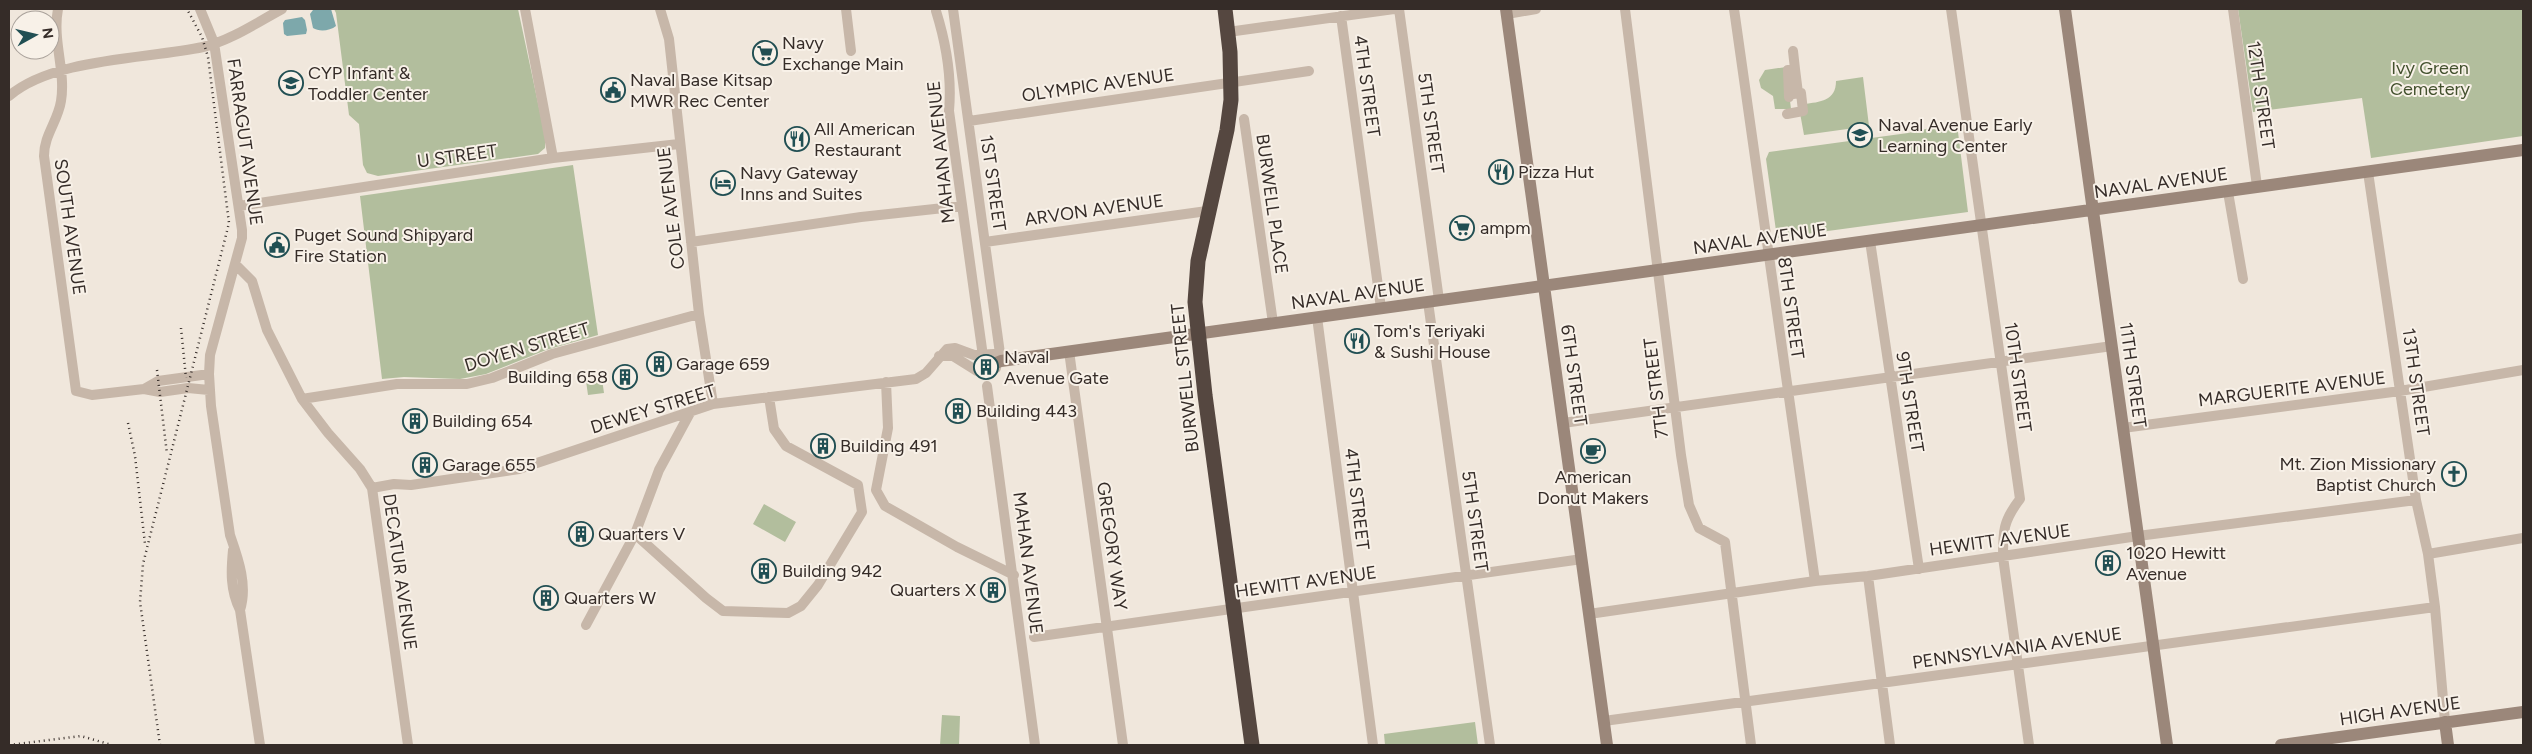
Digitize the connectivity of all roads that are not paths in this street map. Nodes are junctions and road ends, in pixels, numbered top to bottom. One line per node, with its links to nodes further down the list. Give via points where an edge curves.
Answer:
1 (58, 9): 24 (street, SOUTH AVENUE, via 56,37)
2 (200, 9): 21 (street, FARRAGUT AVENUE)
3 (282, 9): 21 (street)
4 (524, 9): 33 (street)
5 (660, 9): 31 (street, COLE AVENUE, via 669,39)
6 (846, 9): 22 (street)
7 (953, 9): 30 (street, 1ST STREET)
8 (1224, 9): 20 (highway, BURWELL STREET)
9 (1394, 9): 19 (street)
10 (1399, 9): 50 (street, 5TH STREET)
11 (1536, 9): 18 (street)
12 (1625, 9): 47 (street, 7TH STREET)
13 (1734, 9): 45 (street, 8TH STREET)
14 (1951, 9): 41 (street, 10TH STREET)
15 (2065, 9): 39 (street, 11TH STREET)
16 (2233, 9): 35 (street, 12TH STREET)
17 (936, 11): 38 (street, MAHAN AVENUE, via 951,91 949,111)
18 (1507, 11): 49 (street, 6TH STREET)
19 (1341, 16): 20 (street); 51 (street, 4TH STREET)
20 (1228, 32): 26 (highway, BURWELL STREET)
21 (214, 43): 24 (street); 37 (street, FARRAGUT AVENUE)
22 (851, 51)
23 (1794, 51): 28 (street, via 1793,95 1801,93 1803,111)
24 (60, 71): 27 (street, via 19,87); 66 (street, SOUTH AVENUE, via 61,102 45,138 44,156 76,390 92,395)
25 (1309, 71): 26 (street, OLYMPIC AVENUE)
26 (1232, 82): 30 (street, OLYMPIC AVENUE); 40 (highway, BURWELL STREET, via 1227,130)
27 (9, 96)
28 (1787, 114)
29 (1244, 120): 54 (street, BURWELL PLACE)
30 (969, 121): 44 (street, 1ST STREET)
31 (680, 144): 33 (street, U STREET); 43 (street, COLE AVENUE)
32 (2523, 150): 34 (street, NAVAL AVENUE)
33 (553, 158): 37 (street, U STREET)
34 (2368, 172): 35 (street, NAVAL AVENUE); 68 (street, 13TH STREET)
35 (2257, 186): 36 (street, NAVAL AVENUE)
36 (2228, 192): 39 (street, NAVAL AVENUE); 48 (street)
37 (239, 206): 46 (street, FARRAGUT AVENUE, via 242,238)
38 (962, 206): 43 (street, via 861,216); 59 (street, MAHAN AVENUE)
39 (2093, 210): 41 (street, NAVAL AVENUE); 56 (street, 11TH STREET)
40 (1207, 211): 44 (street, ARVON AVENUE); 55 (highway, BURWELL STREET, via 1196,274)
41 (1981, 225): 42 (street, NAVAL AVENUE); 60 (street, 10TH STREET)
42 (1870, 241): 45 (street, NAVAL AVENUE); 63 (street, 9TH STREET)
43 (691, 242): 52 (street, COLE AVENUE)
44 (985, 242): 59 (street, 1ST STREET)
45 (1767, 255): 47 (street, NAVAL AVENUE); 69 (street, 8TH STREET)
46 (236, 264): 62 (street, FARRAGUT AVENUE, via 210,355); 71 (street, DECATUR AVENUE, via 252,281 267,330)
47 (1659, 270): 49 (street, NAVAL AVENUE); 73 (street, 7TH STREET)
48 (2243, 279)
49 (1545, 286): 50 (street, NAVAL AVENUE); 75 (street, 6TH STREET)
50 (1434, 301): 51 (street, NAVAL AVENUE); 87 (street, 5TH STREET)
51 (1382, 308): 53 (street, NAVAL AVENUE)
52 (700, 314): 71 (street, DOYEN STREET, via 552,354 468,384 397,384); 72 (street, COLE AVENUE)
53 (1317, 317): 54 (street, NAVAL AVENUE); 90 (street, 4TH STREET)
54 (1273, 323): 55 (street, NAVAL AVENUE)
55 (1197, 334): 57 (street, NAVAL AVENUE); 93 (highway, BURWELL STREET)
56 (2112, 346): 60 (street); 76 (street, 11TH STREET)
57 (1070, 351): 59 (street, NAVAL AVENUE); 96 (street, GREGORY WAY)
58 (939, 356): 59 (street, via 953,356 977,371); 59 (street, via 946,349 963,351 978,365); 64 (street, DEWEY STREET, via 916,379)
59 (994, 359)
60 (2000, 362): 63 (street); 83 (street, 10TH STREET, via 2020,500 2009,513 2003,528)
61 (2523, 370): 68 (street, MARGUERITE AVENUE)
62 (208, 374): 66 (street, via 158,381); 67 (street, FARRAGUT AVENUE)
63 (1889, 378): 69 (street); 85 (street, 9TH STREET)
64 (886, 382): 70 (street, DEWEY STREET); 86 (street, via 888,428 876,490 885,506)
65 (988, 386): 86 (street, MAHAN AVENUE)
66 (144, 389): 67 (street, via 160,392 188,388)
67 (209, 390): 106 (street, FARRAGUT AVENUE, via 234,546 231,572 235,600 240,610)
68 (2400, 391): 76 (street, MARGUERITE AVENUE); 78 (street, 13TH STREET)
69 (1787, 392): 73 (street); 89 (street, 8TH STREET)
70 (769, 397): 72 (street, DEWEY STREET); 79 (street, via 774,428 786,446 858,485 862,512 818,585 801,606 788,613 723,611)
71 (302, 399): 77 (street, DECATUR AVENUE)
72 (713, 404): 74 (street, DEWEY STREET)
73 (1675, 408): 75 (street); 91 (street, 7TH STREET, via 1693,517 1703,532 1725,542)
74 (691, 411): 77 (street, DEWEY STREET, via 520,469); 79 (street, via 659,470)
75 (1563, 423): 84 (street, 6TH STREET)
76 (2123, 428): 80 (street, 11TH STREET)
77 (372, 488): 107 (street, DECATUR AVENUE)
78 (2416, 500): 80 (street, HEWITT AVENUE); 82 (street, 13TH STREET)
79 (635, 534): 95 (street)
80 (2138, 536): 83 (street, HEWITT AVENUE); 98 (street, 11TH STREET)
81 (2523, 538): 82 (street)
82 (2428, 554): 92 (street, 13TH STREET)
83 (2003, 557): 85 (street, HEWITT AVENUE); 99 (street, 10TH STREET)
84 (1582, 559): 87 (street, HEWITT AVENUE); 94 (street, 6TH STREET)
85 (1919, 569): 88 (street, HEWITT AVENUE)
86 (1014, 575): 108 (street, MAHAN AVENUE)
87 (1466, 575): 90 (street, HEWITT AVENUE); 112 (street, 5TH STREET)
88 (1868, 576): 89 (street, HEWITT AVENUE); 100 (street)
89 (1815, 581): 91 (street, HEWITT AVENUE)
90 (1353, 592): 93 (street, HEWITT AVENUE); 111 (street, 4TH STREET)
91 (1732, 594): 94 (street, HEWITT AVENUE); 101 (street, 7TH STREET)
92 (2435, 607): 98 (street, PENNSYLVANIA AVENUE); 104 (street, 13TH STREET)
93 (1233, 608): 96 (street, HEWITT AVENUE); 110 (highway, BURWELL STREET)
94 (1589, 614): 103 (street, 6TH STREET)
95 (586, 625)
96 (1106, 626): 97 (street, HEWITT AVENUE); 109 (street, GREGORY WAY)
97 (1034, 637)
98 (2153, 645): 99 (street, PENNSYLVANIA AVENUE); 117 (street, 11TH STREET)
99 (2018, 666): 100 (street, PENNSYLVANIA AVENUE); 116 (street, 10TH STREET)
100 (1882, 684): 101 (street, PENNSYLVANIA AVENUE); 115 (street)
101 (1744, 703): 103 (street, PENNSYLVANIA AVENUE); 114 (street, 7TH STREET)
102 (2523, 712): 104 (street, HIGH AVENUE)
103 (1604, 721): 113 (street, 6TH STREET)
104 (2445, 722): 105 (street, HIGH AVENUE); 119 (street, 13TH STREET)
105 (2309, 744): 118 (street, HIGH AVENUE)
106 (260, 745)
107 (408, 745)
108 (1035, 745)
109 (1123, 745)
110 (1252, 745)
111 (1373, 745)
112 (1490, 745)
113 (1607, 745)
114 (1751, 745)
115 (1890, 745)
116 (2029, 745)
117 (2167, 745)
118 (2281, 745)
119 (2448, 745)

